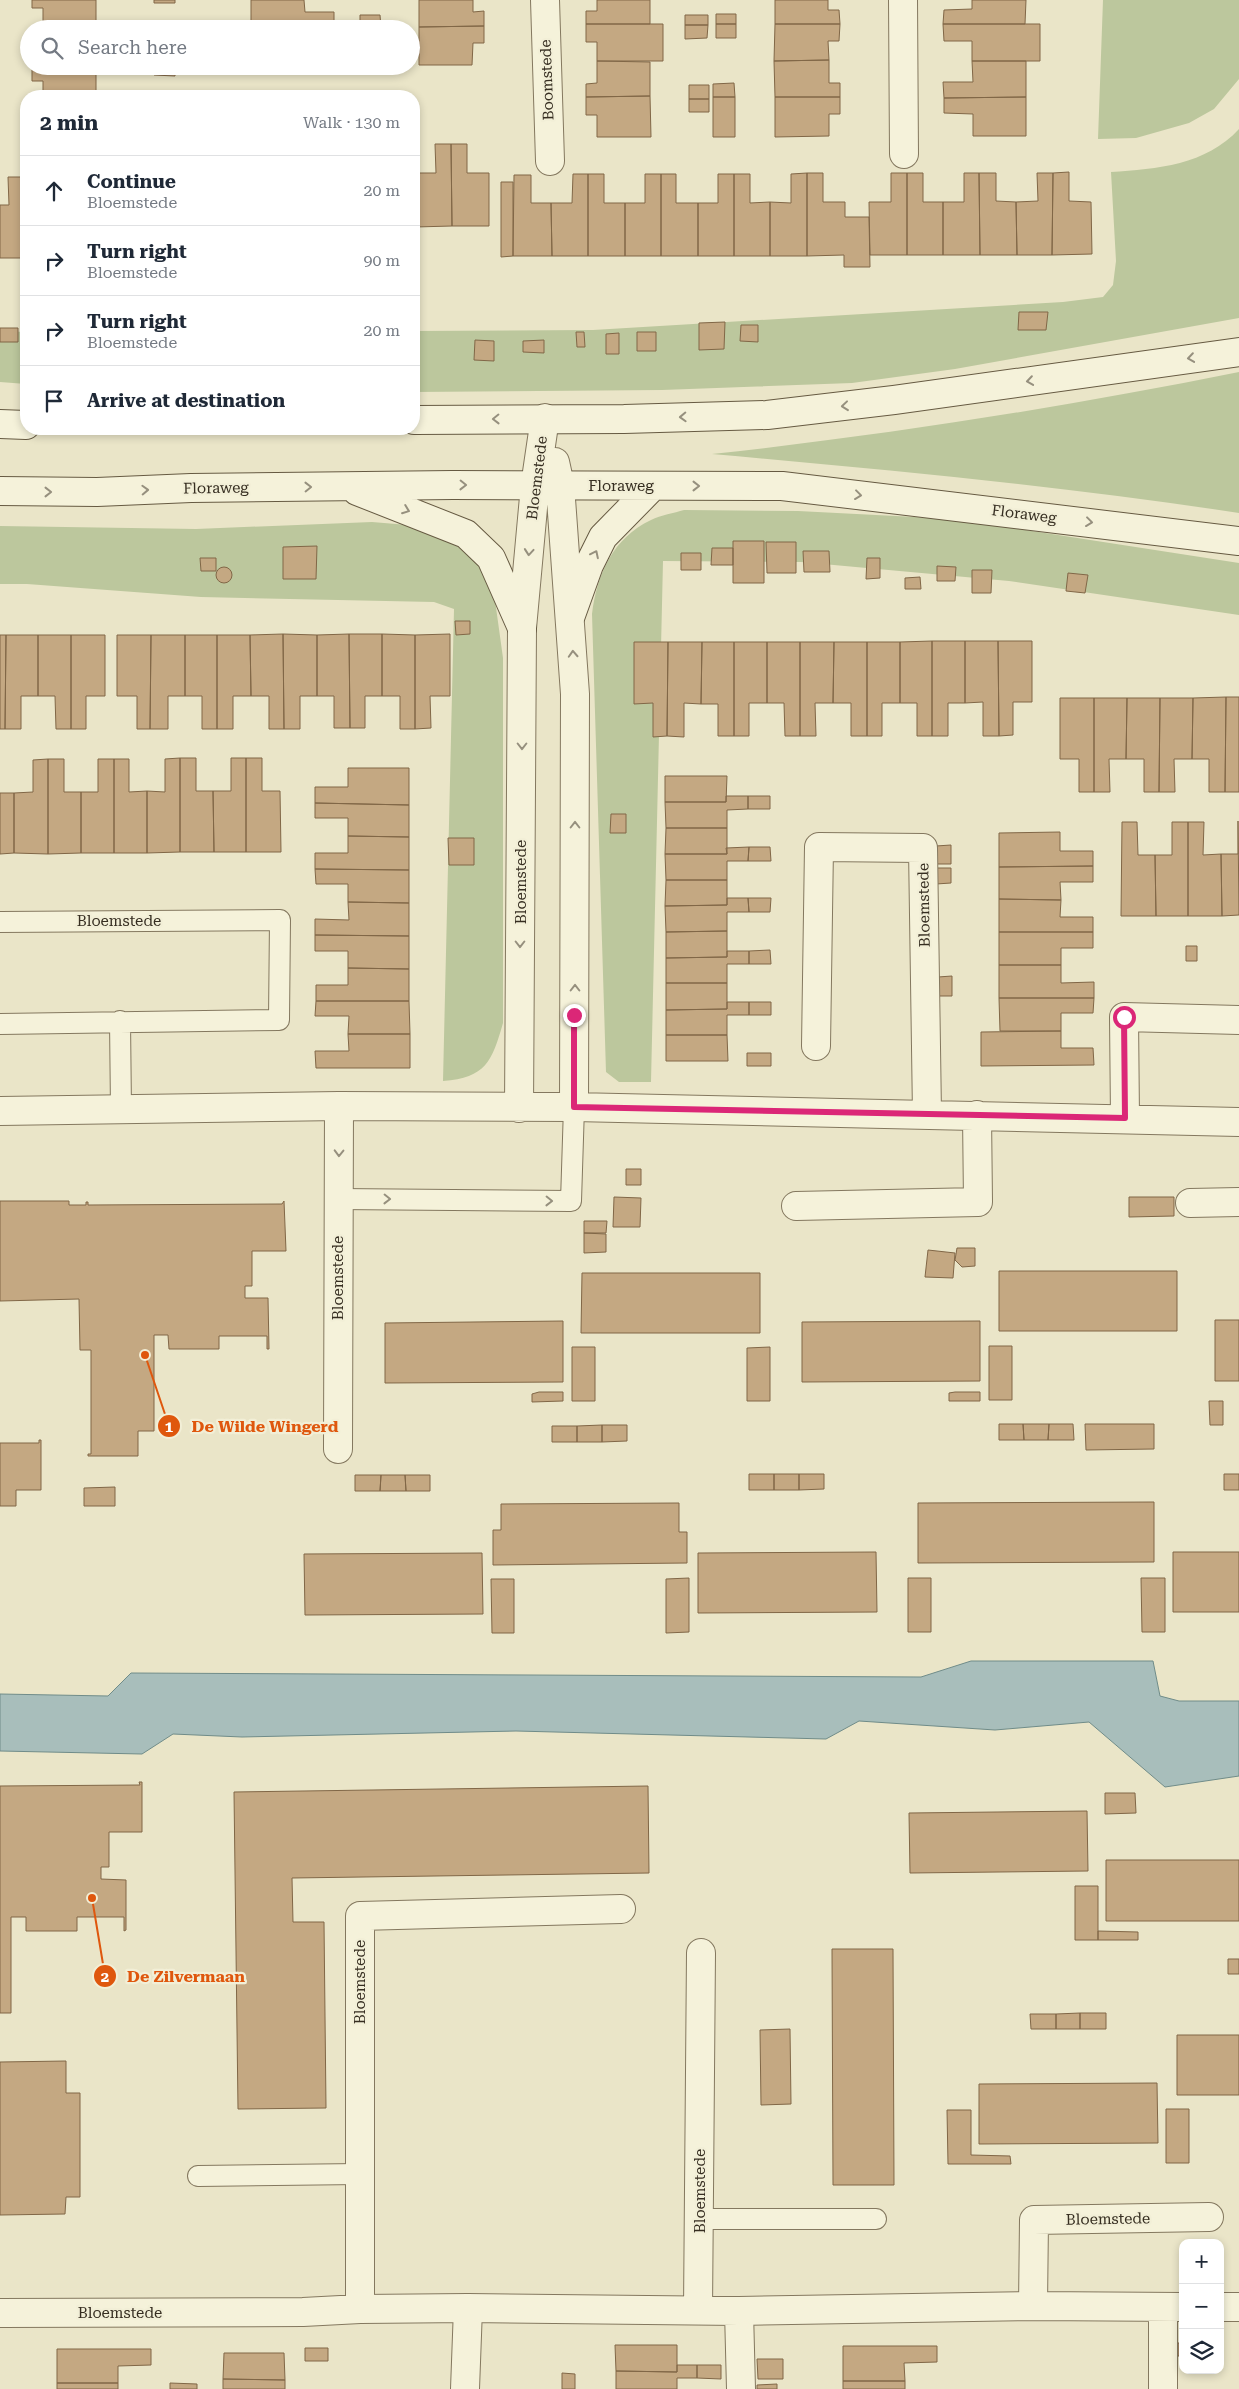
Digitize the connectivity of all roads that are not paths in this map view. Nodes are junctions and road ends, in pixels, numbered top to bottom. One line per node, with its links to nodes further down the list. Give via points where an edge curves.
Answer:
1 (545, 0): 4 (street, Boomstede)
2 (903, 0): 3 (street)
3 (904, 154)
4 (550, 161)
5 (1239, 352): 6 (street, one-way to 6, via 768,415)
6 (545, 418): 7 (street, one-way to 7); 11 (street, Bloemstede)
7 (420, 420)
8 (0, 424): 9 (street)
9 (20, 425)
10 (344, 486): 11 (street, Floraweg, one-way to 11); 13 (street, Floraweg, one-way to 10); 16 (street, one-way to 16, via 466,534 491,558)
11 (547, 486): 12 (street, Floraweg); 15 (street, Bloemstede); 16 (street, Bloemstede, one-way to 16)
12 (654, 486): 14 (street, Floraweg, one-way to 14, via 782,486); 15 (street, one-way to 12, via 589,565 603,538)
13 (0, 491)
14 (1239, 541)
15 (571, 615): 23 (street, Bloemstede, one-way to 15, via 575,694)
16 (522, 628): 24 (street, Bloemstede, one-way to 24)
17 (0, 922): 19 (lane, Bloemstede, via 280,920 279,1020)
18 (1239, 1020): 29 (street, via 1124,1017)
19 (120, 1022): 20 (lane, Bloemstede); 25 (lane)
20 (0, 1024)
21 (816, 1046): 27 (street, Bloemstede, via 819,847 923,848)
22 (339, 1106): 24 (street); 25 (street); 31 (street, Bloemstede, one-way to 31)
23 (574, 1107): 24 (street); 27 (street); 31 (lane, one-way to 23, via 571,1201)
24 (519, 1108)
25 (121, 1110): 26 (street)
26 (0, 1111)
27 (927, 1114): 28 (street)
28 (977, 1115): 29 (street); 34 (street, via 978,1202)
29 (1125, 1118): 30 (street)
30 (1239, 1122)
31 (338, 1199): 35 (street, Bloemstede)
32 (1239, 1202): 33 (street)
33 (1190, 1203)
34 (796, 1206)
35 (338, 1449)
36 (621, 1909): 38 (street, Bloemstede, via 360,1916)
37 (701, 1953): 41 (street, Bloemstede)
38 (360, 2174): 39 (lane); 48 (street, Bloemstede)
39 (198, 2176)
40 (1209, 2217): 43 (street, Bloemstede, via 1034,2220)
41 (700, 2219): 42 (lane); 49 (street, Bloemstede)
42 (876, 2219)
43 (1033, 2306): 44 (street, Bloemstede); 50 (street, Bloemstede)
44 (1173, 2307): 54 (street, Bloemstede)
45 (1224, 2307): 46 (street)
46 (1239, 2307)
47 (468, 2308): 48 (street, Bloemstede); 49 (street, Bloemstede); 52 (street)
48 (360, 2309): 51 (street, Bloemstede)
49 (698, 2310): 50 (street, Bloemstede)
50 (739, 2311): 53 (street)
51 (0, 2314)
52 (465, 2389)
53 (741, 2389)
54 (1163, 2389)

